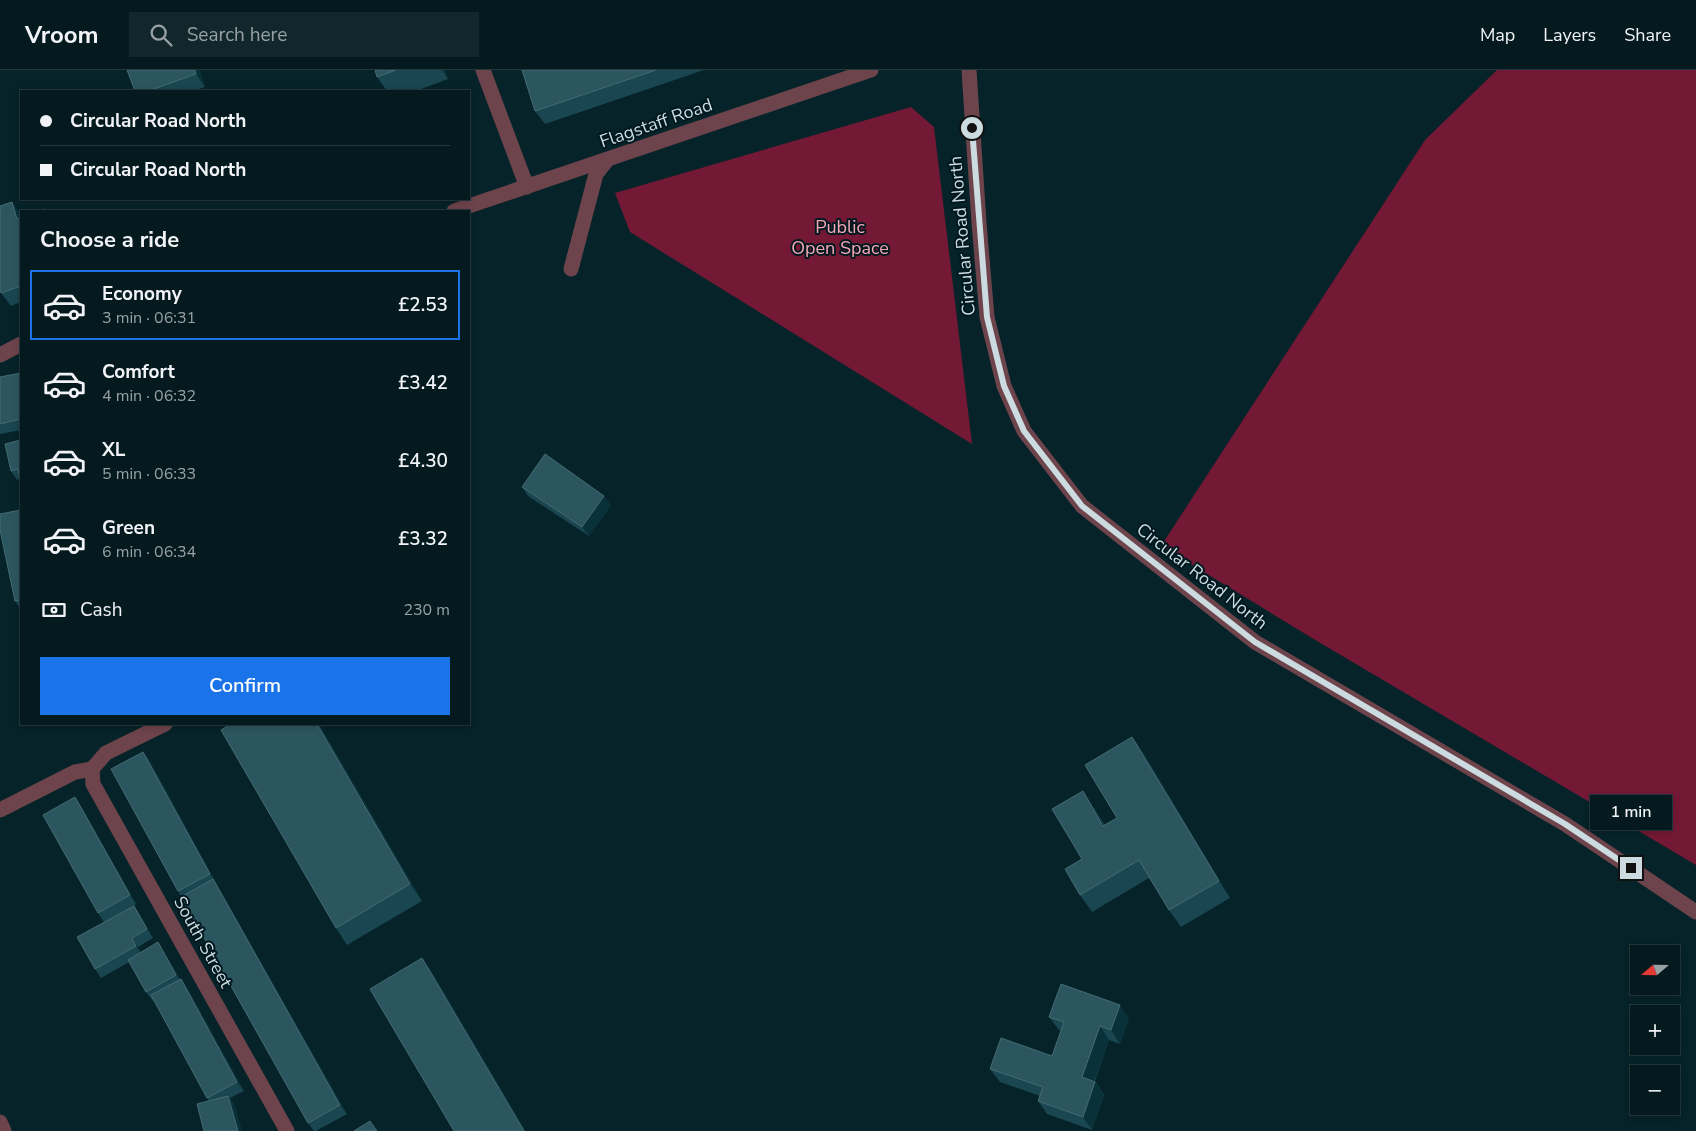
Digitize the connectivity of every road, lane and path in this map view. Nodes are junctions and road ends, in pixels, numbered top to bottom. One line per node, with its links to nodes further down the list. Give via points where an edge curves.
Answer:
1 (482, 70): 5 (street)
2 (871, 70): 4 (street, Flagstaff Road)
3 (969, 70): 13 (street, Circular Road North, via 987,317 1004,386 1024,431 1082,506 1255,642 1565,824)
4 (607, 160): 5 (street, Flagstaff Road); 7 (street, via 596,174)
5 (527, 187): 6 (street, Flagstaff Road)
6 (457, 210)
7 (571, 269)
8 (20, 345): 9 (street)
9 (0, 355)
10 (163, 725): 11 (street, via 106,753)
11 (92, 769): 12 (street, via 75,772); 16 (street, South Street, via 93,784)
12 (0, 810)
13 (1696, 912)
14 (0, 1122): 15 (street)
15 (4, 1131)
16 (287, 1131)

